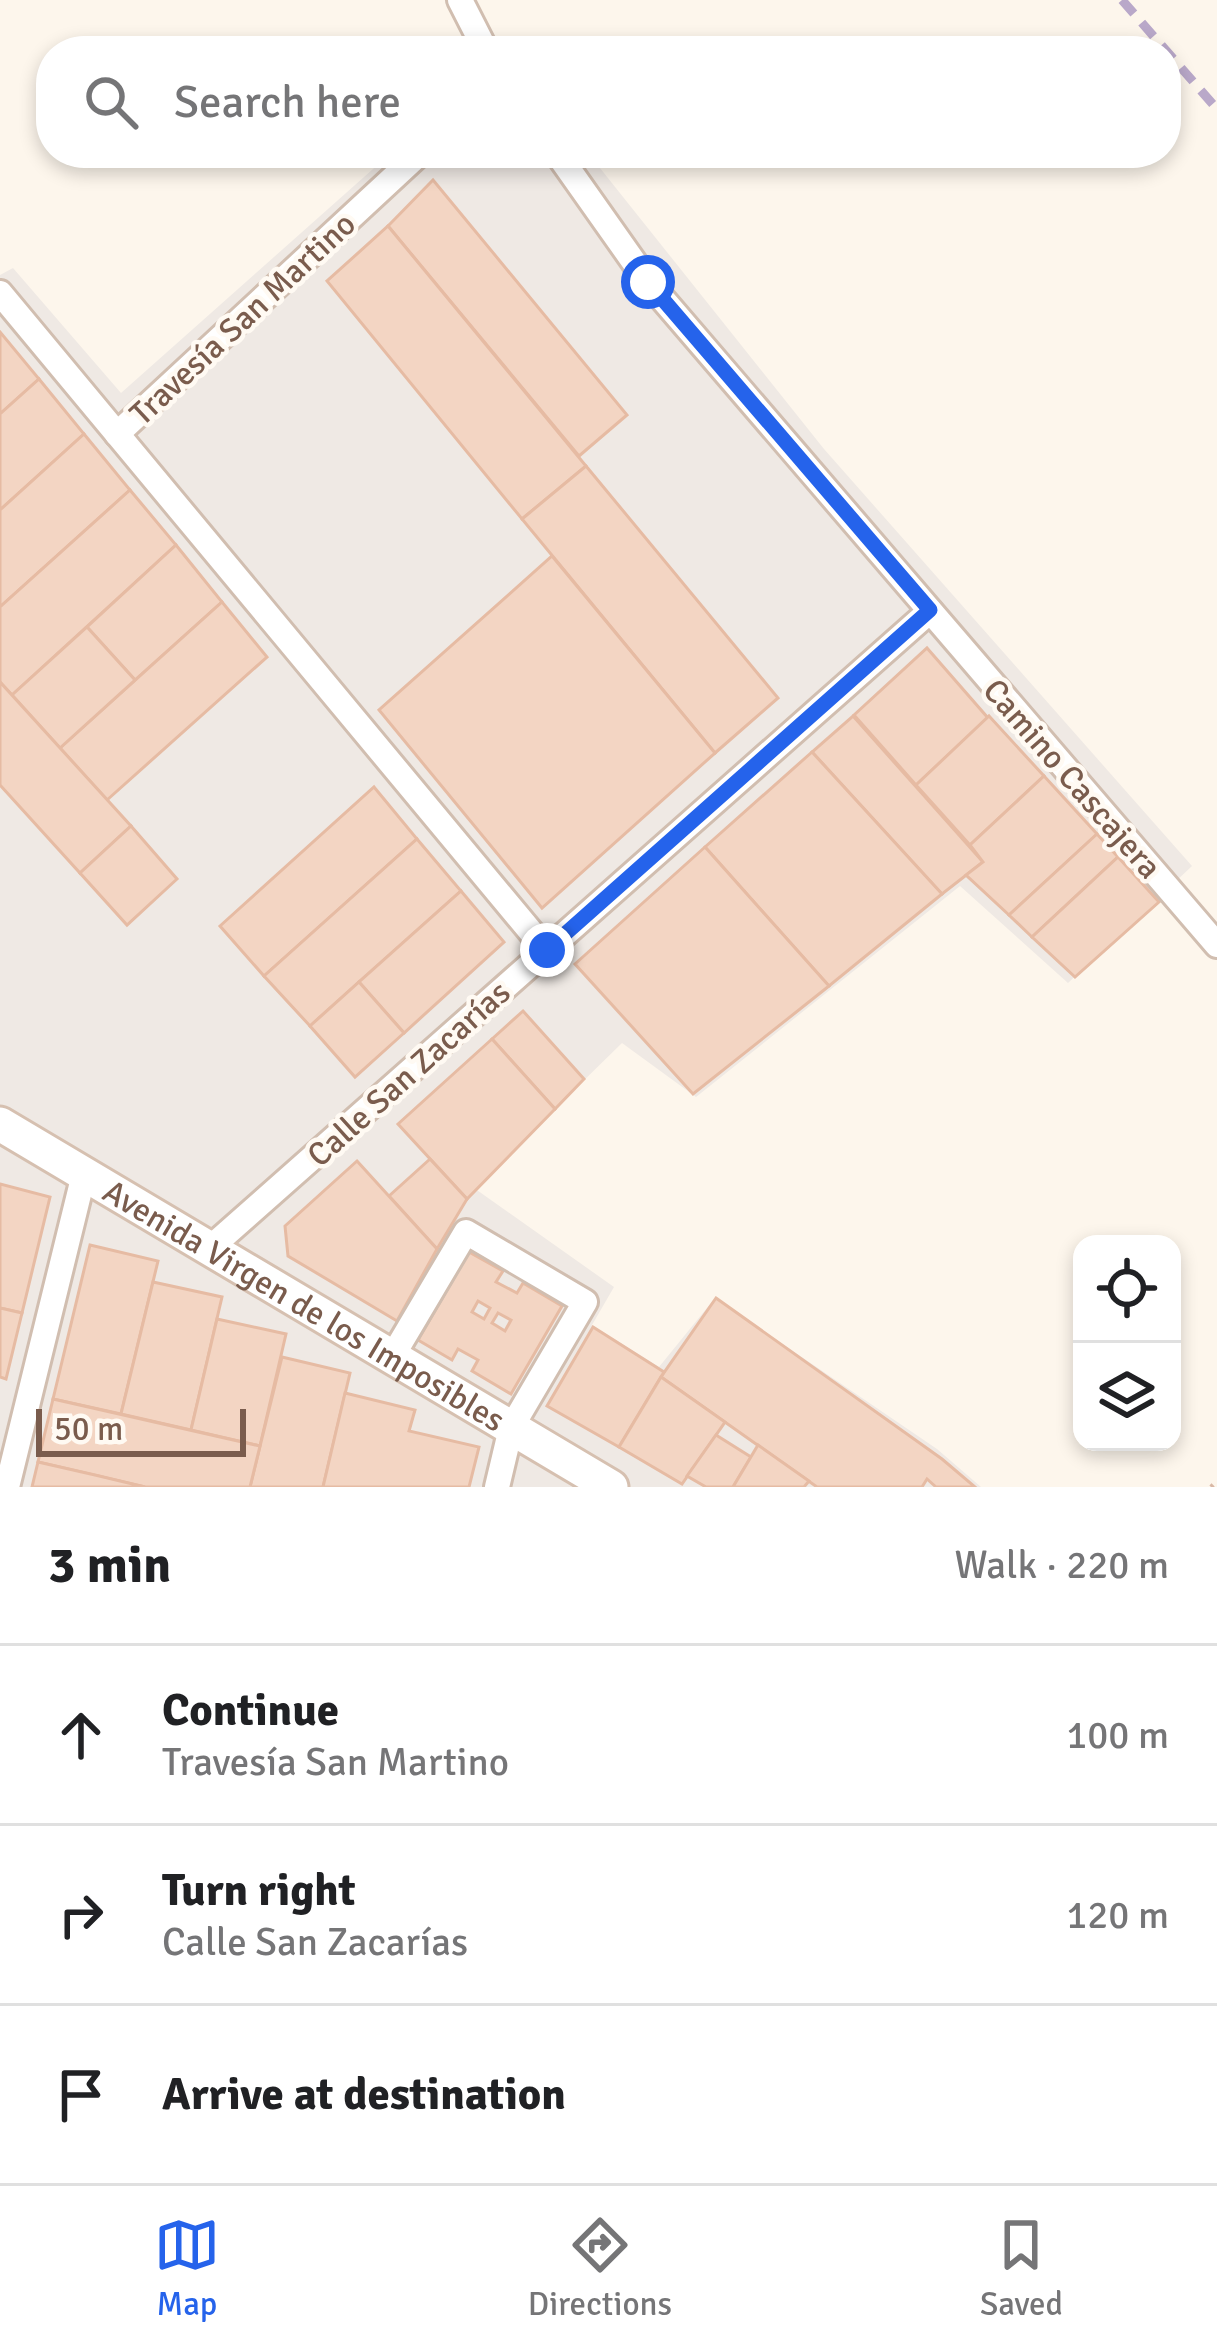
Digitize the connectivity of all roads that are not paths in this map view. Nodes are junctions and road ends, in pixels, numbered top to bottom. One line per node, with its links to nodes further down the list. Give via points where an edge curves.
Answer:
1 (460, 0): 2 (street)
2 (478, 36)
3 (404, 168): 6 (street, Travesía San Martino)
4 (568, 168): 7 (street, via 648,282)
5 (0, 293): 6 (street)
6 (117, 434): 9 (street)
7 (930, 610): 8 (street, Camino Cascajera); 9 (street, Calle San Zacarías)
8 (1217, 945)
9 (547, 950): 12 (street, Calle San Zacarías)
10 (0, 1124): 11 (street, Avenida Virgen de los Imposibles)
11 (84, 1174): 12 (street, Avenida Virgen de los Imposibles); 15 (street)
12 (209, 1249): 13 (street, Avenida Virgen de los Imposibles)
13 (392, 1357): 14 (street, Avenida Virgen de los Imposibles); 14 (street, via 466,1232 585,1302)
14 (511, 1428): 16 (street); 17 (street, Avenida Virgen de los Imposibles)
15 (7, 1487)
16 (497, 1487)
17 (610, 1487)

